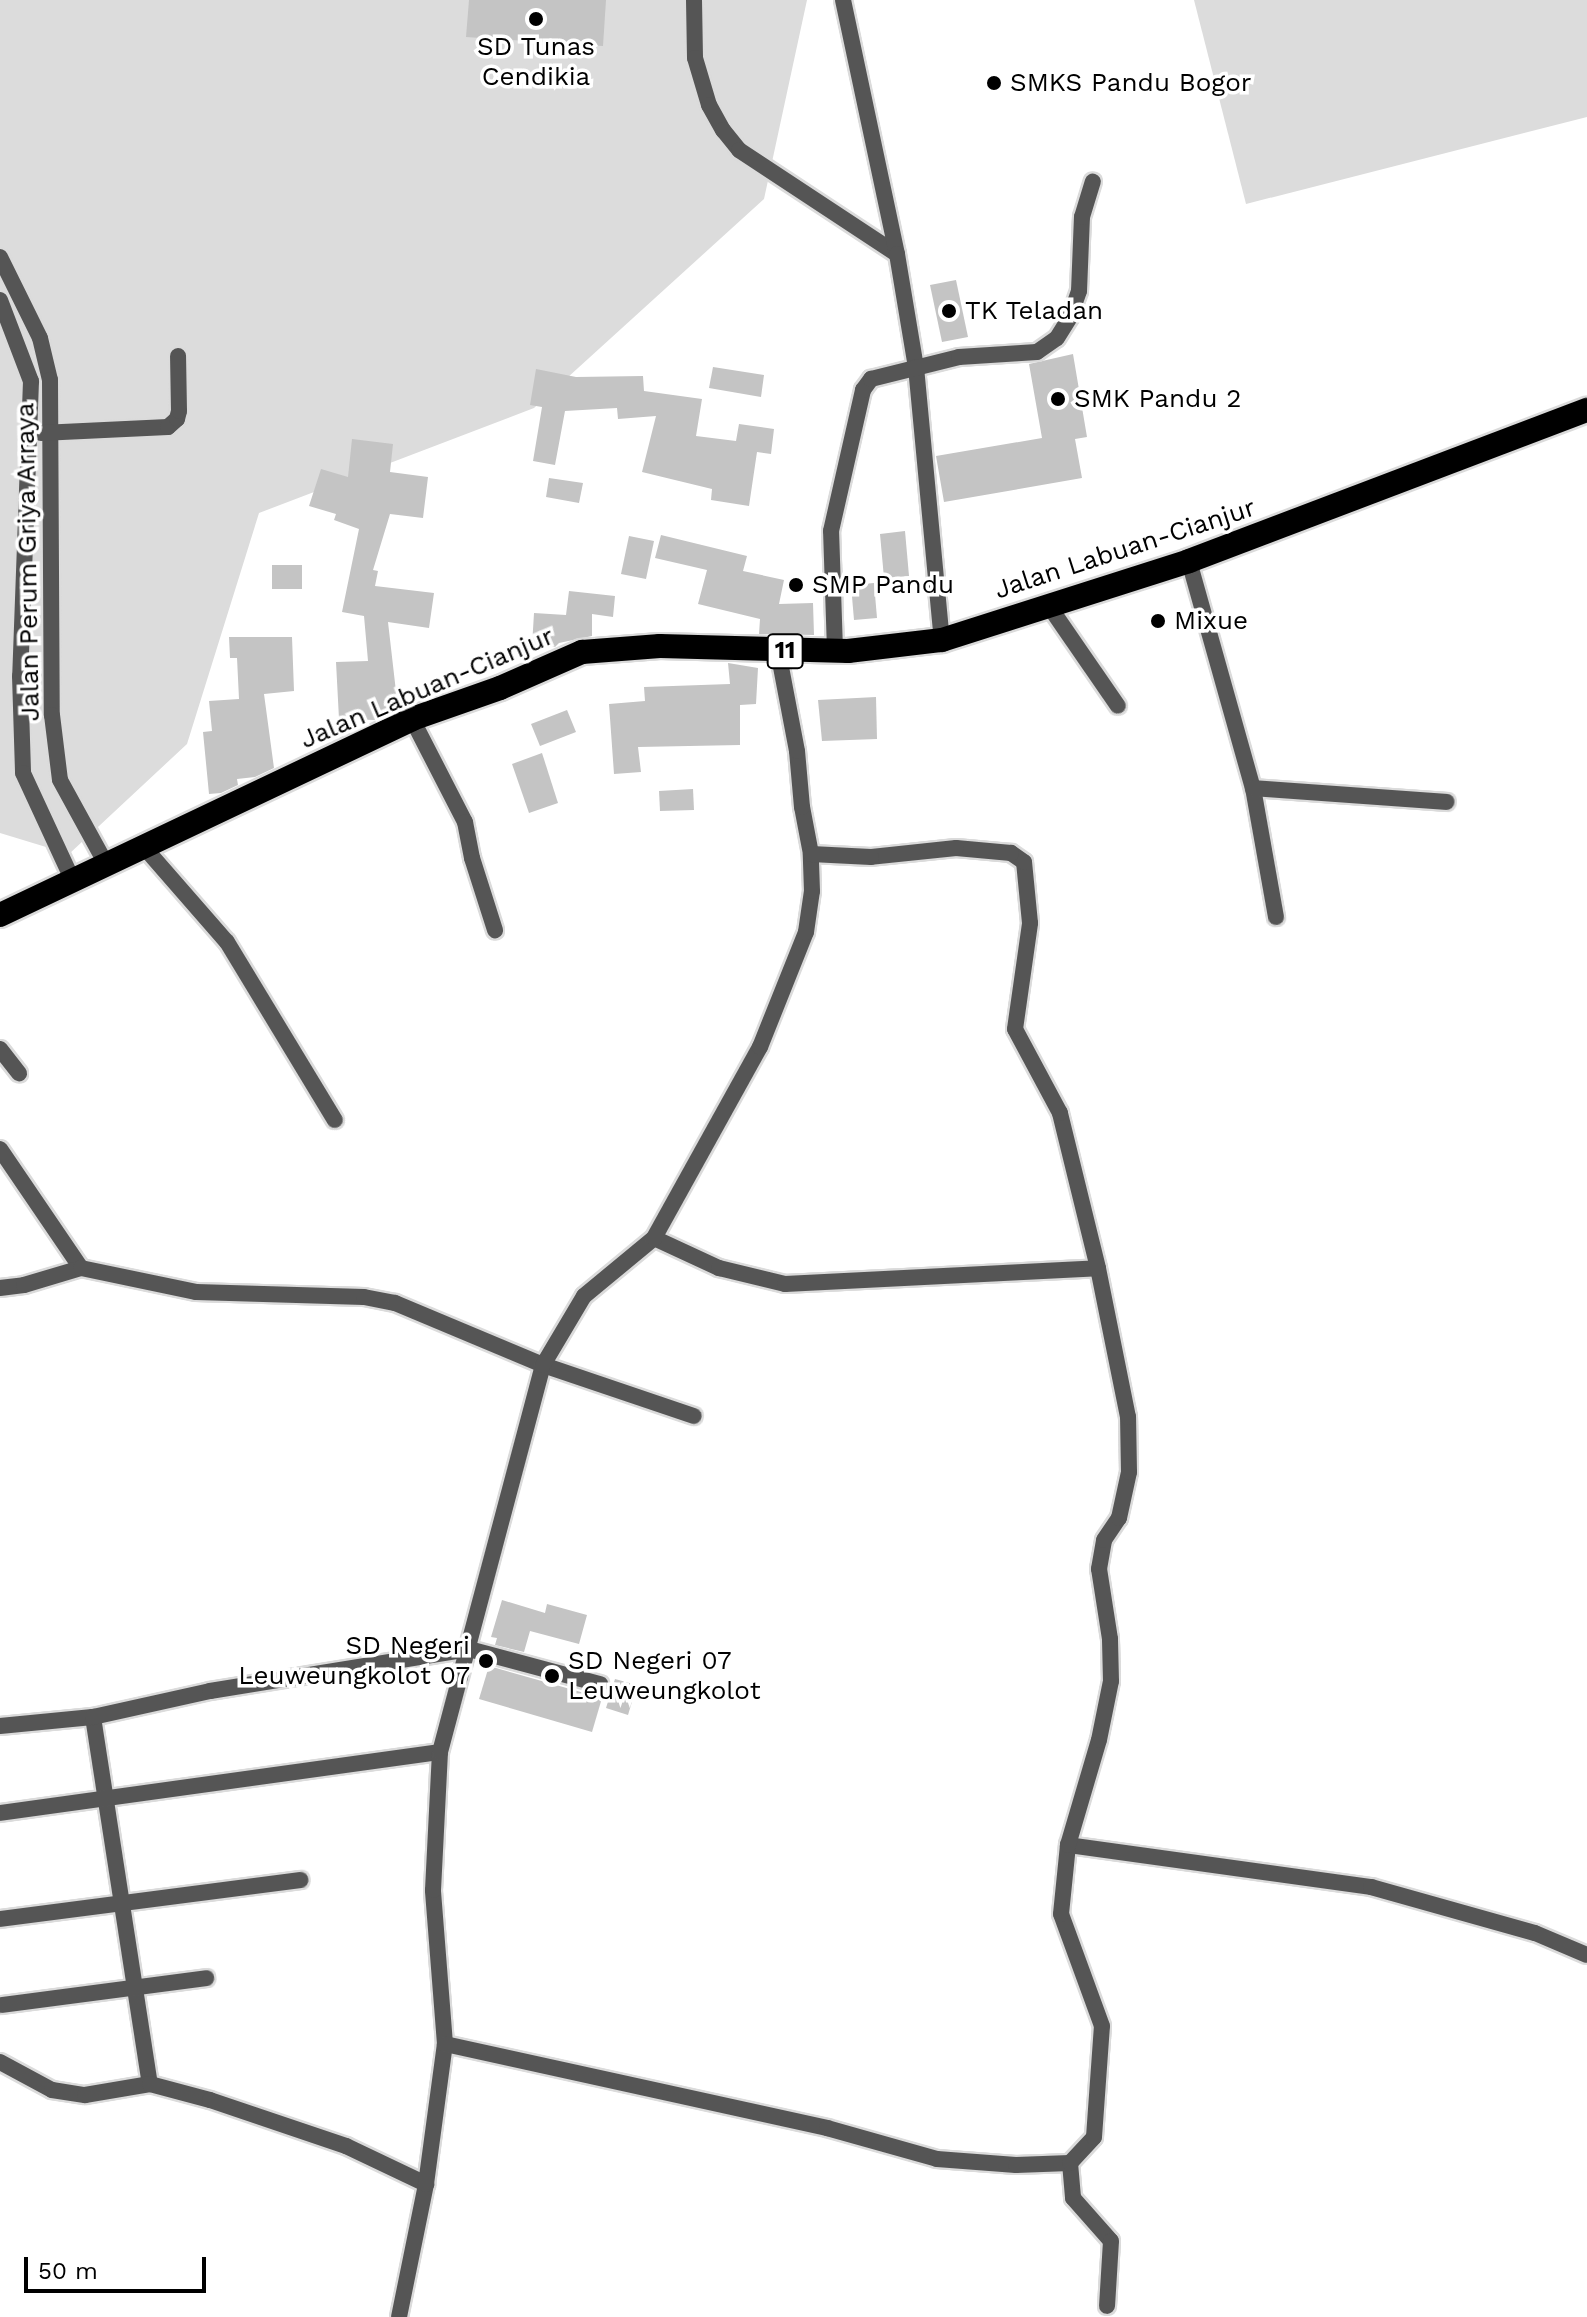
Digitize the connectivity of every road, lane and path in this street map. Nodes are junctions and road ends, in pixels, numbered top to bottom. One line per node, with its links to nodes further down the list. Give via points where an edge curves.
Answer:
1 (694, 0): 4 (street, via 701,82 723,130 739,150)
2 (843, 0): 4 (street)
3 (1093, 182): 8 (street, via 1082,217 1079,291 1057,338 1037,352 959,357)
4 (897, 254): 8 (street)
5 (0, 257): 10 (street, Jalan Perum Griya Arraya, via 40,338 50,380)
6 (0, 300): 11 (street, via 31,381)
7 (178, 356): 10 (street, via 179,411 168,427)
8 (916, 367): 14 (street); 15 (street, via 871,379 863,390 831,531)
9 (1587, 410): 12 (highway, Jalan Labuan-Cianjur / 11)
10 (51, 432): 11 (street); 23 (street, Jalan Perum Griya Arraya, via 53,728 60,780)
11 (31, 433): 24 (street, via 23,521 23,773)
12 (1189, 561): 13 (highway, Jalan Labuan-Cianjur / 11); 19 (street)
13 (1049, 606): 14 (highway, Jalan Labuan-Cianjur / 11); 17 (street)
14 (942, 640): 15 (highway, Jalan Labuan-Cianjur / 11)
15 (835, 650): 16 (highway, Jalan Labuan-Cianjur / 11)
16 (778, 651): 18 (highway, Jalan Labuan-Cianjur / 11, via 660,646 582,652); 22 (street)
17 (1118, 706)
18 (412, 719): 21 (highway, Jalan Labuan-Cianjur / 11); 27 (street, via 465,822)
19 (1253, 788): 20 (street); 26 (street)
20 (1446, 802)
21 (144, 847): 23 (highway, Jalan Labuan-Cianjur / 11); 30 (street, via 227,942)
22 (811, 854): 32 (street, via 806,932 765,1035); 34 (street, via 871,857 956,848 1011,853 1024,862 1030,923 1015,1029 1060,1113)
23 (106, 864): 24 (highway, Jalan Labuan-Cianjur / 11)
24 (72, 879): 25 (highway, Jalan Labuan-Cianjur / 11)
25 (0, 915)
26 (1276, 917)
27 (495, 930)
28 (0, 1049): 29 (street)
29 (19, 1073)
30 (335, 1120)
31 (0, 1149): 33 (street)
32 (654, 1238): 34 (street, via 719,1268 785,1284); 36 (street, via 584,1296)
33 (81, 1268): 35 (street); 36 (street, via 196,1292 353,1296 395,1303)
34 (1098, 1268): 45 (street, via 1128,1417 1129,1472 1119,1518 1104,1540 1099,1569 1111,1681)
35 (0, 1288)
36 (543, 1365): 37 (street); 38 (street)
37 (694, 1416)
38 (469, 1649): 39 (street); 40 (street, via 210,1691); 42 (street)
39 (600, 1684)
40 (93, 1717): 41 (street); 43 (street)
41 (0, 1726)
42 (440, 1752): 43 (street); 53 (street, via 433,1890)
43 (106, 1798): 44 (street); 47 (street)
44 (0, 1813)
45 (1068, 1845): 49 (street, via 1371,1887 1535,1933); 56 (street, via 1061,1914 1102,2026 1094,2137)
46 (300, 1880): 47 (street)
47 (122, 1901): 48 (street); 51 (street)
48 (0, 1919)
49 (1587, 1955)
50 (206, 1978): 51 (street)
51 (136, 1990): 52 (street); 55 (street)
52 (2, 2005)
53 (445, 2044): 56 (street, via 827,2128 937,2159); 57 (street)
54 (0, 2062): 55 (street, via 52,2090 85,2095)
55 (150, 2084): 57 (street, via 346,2146)
56 (1070, 2163): 58 (street, via 1073,2198 1111,2241)
57 (426, 2184): 59 (street)
58 (1107, 2306)
59 (399, 2317)

